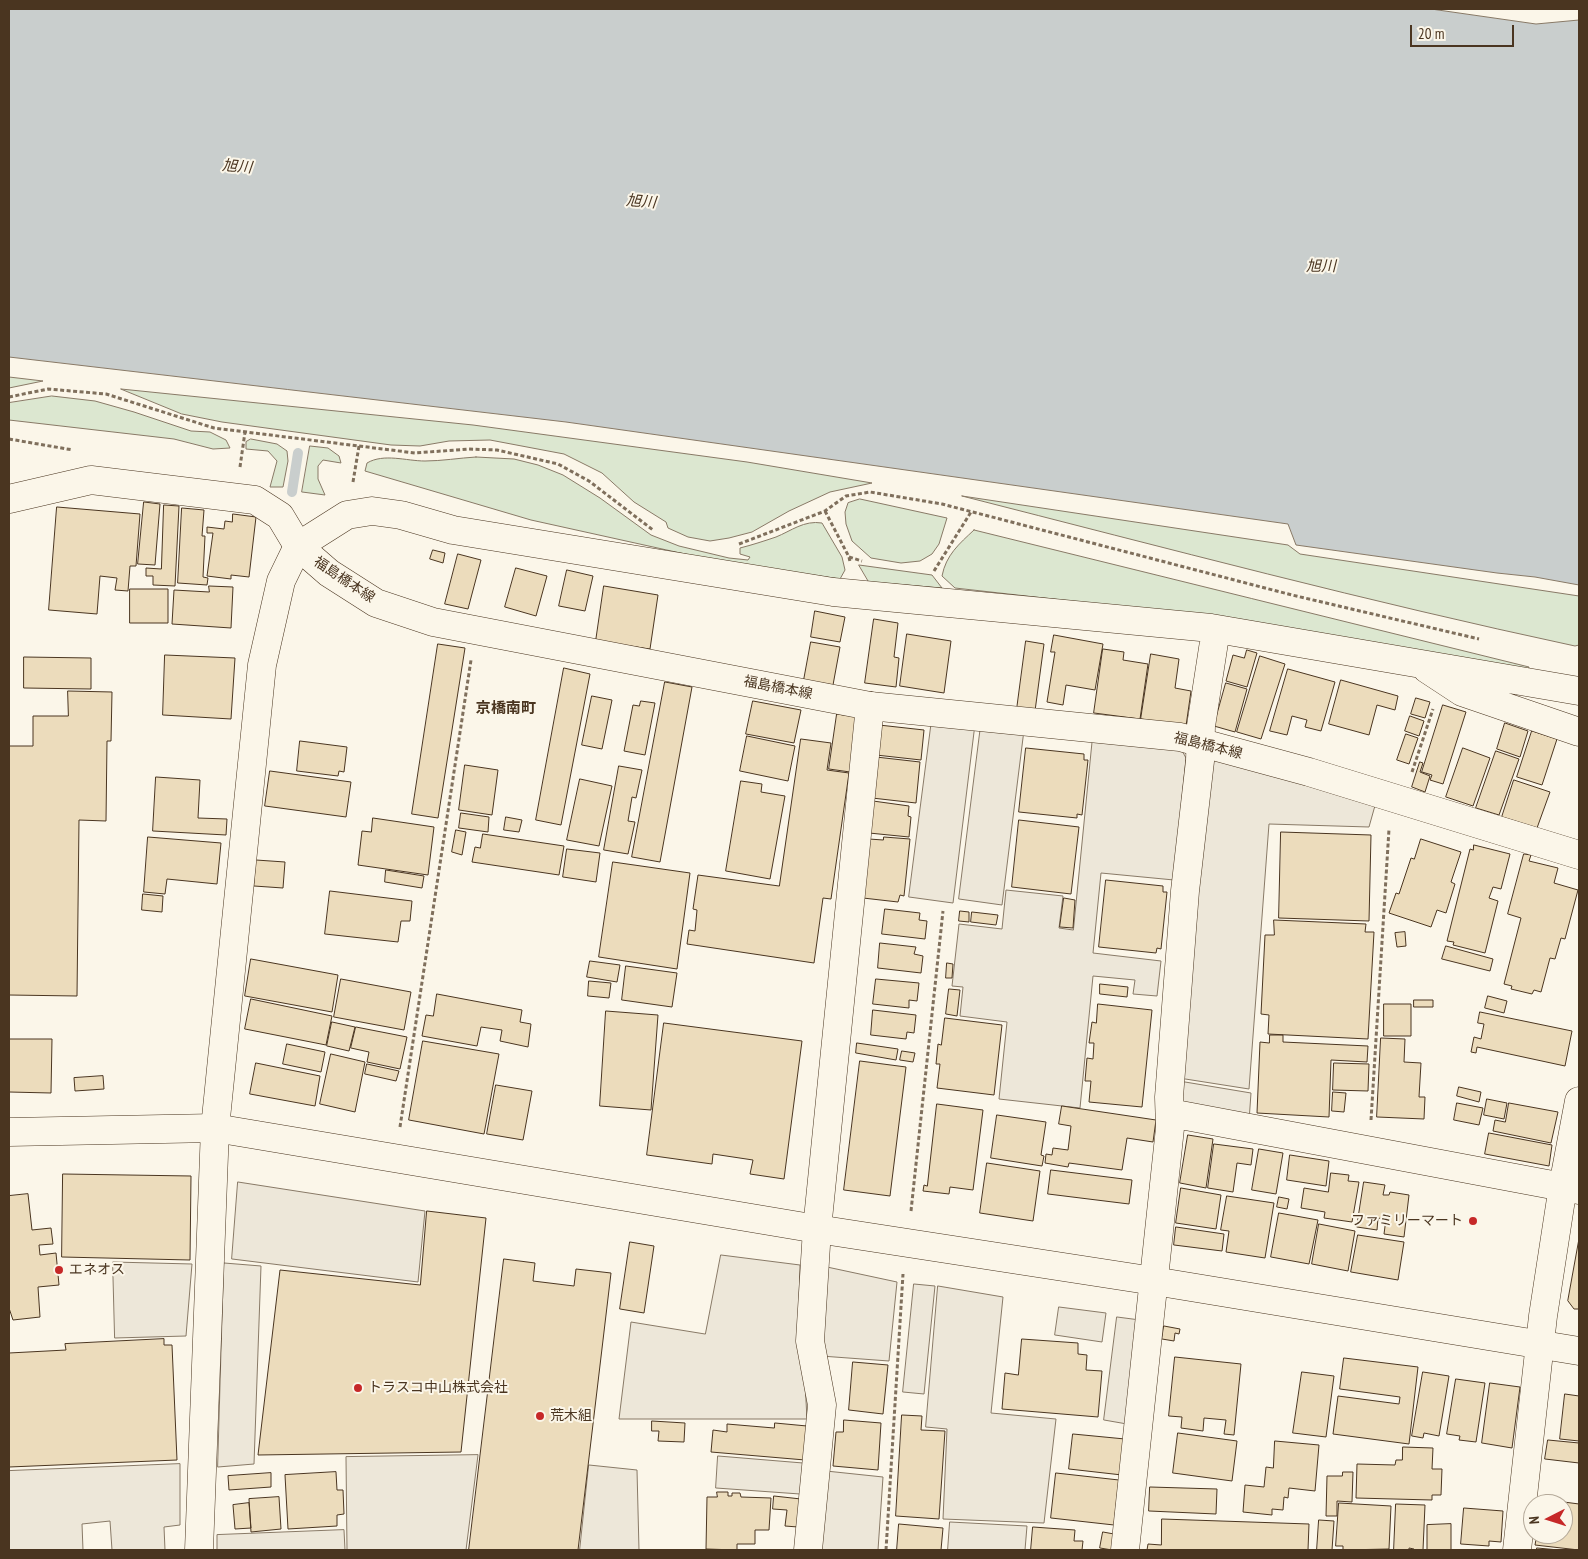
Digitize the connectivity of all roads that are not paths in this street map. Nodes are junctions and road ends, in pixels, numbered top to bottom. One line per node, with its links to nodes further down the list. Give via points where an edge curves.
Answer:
1 (9, 499): 2 (street, 福島橋本線, via 91,480 255,500 280,516)
2 (298, 546): 3 (street, via 347,515 372,511 401,515 453,530 856,595); 6 (street, 福島橋本線, via 329,572 376,603 432,622); 12 (street, via 281,582 262,665)
3 (1216, 629): 4 (street); 8 (street)
4 (1419, 663): 5 (street); 7 (street, via 1462,692)
5 (1579, 691)
6 (870, 706): 8 (street, 福島橋本線, via 1180,737); 15 (street)
7 (1579, 732)
8 (1201, 743): 9 (street, 福島橋本線, via 1310,772); 11 (street, via 1184,910)
9 (1579, 855)
10 (1579, 1101): 14 (street)
11 (1170, 1114): 14 (street); 16 (street)
12 (215, 1128): 13 (street); 15 (street); 19 (street)
13 (9, 1132)
14 (1571, 1188): 17 (street)
15 (817, 1229): 16 (street); 20 (street, via 810,1341 822,1405)
16 (1154, 1281): 17 (street); 21 (street)
17 (1540, 1345): 18 (street); 22 (street)
18 (1579, 1351)
19 (199, 1550)
20 (808, 1550)
21 (1125, 1550)
22 (1517, 1550)

